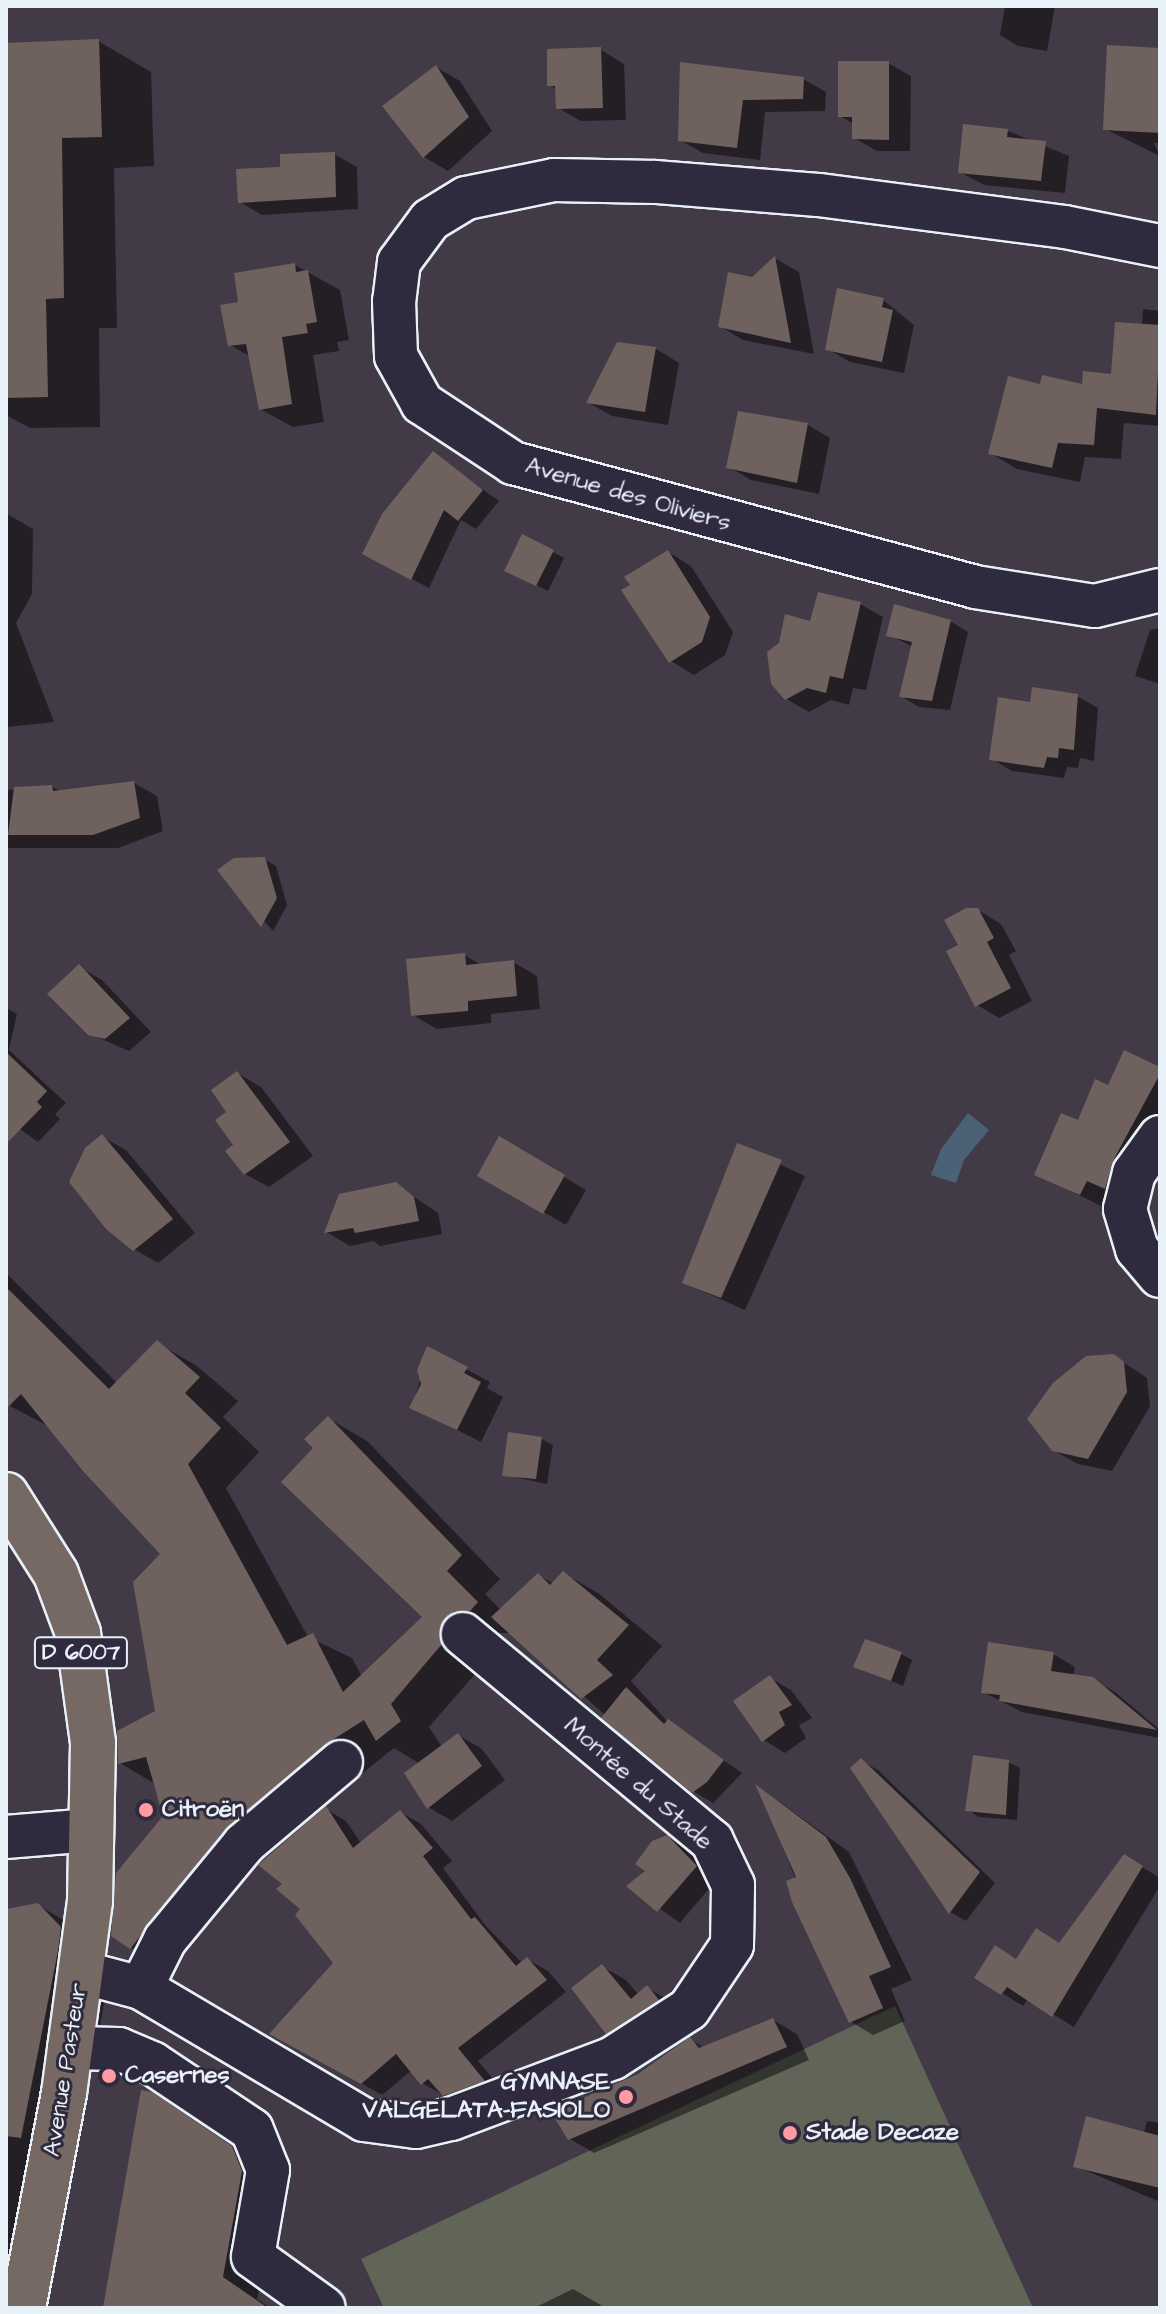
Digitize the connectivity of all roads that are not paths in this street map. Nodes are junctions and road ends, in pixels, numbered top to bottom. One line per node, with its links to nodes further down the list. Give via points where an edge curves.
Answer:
1 (1160, 246): 2 (street, Avenue des Oliviers, via 1065,227 818,195 554,180 466,198 430,220 399,262 394,301 396,356 422,403 513,463 975,587 1095,606)
2 (1160, 590)
3 (1160, 1137): 4 (street, via 1134,1173 1125,1209 1137,1249)
4 (1160, 1276)
5 (6, 1495): 8 (main road, D 6007, via 56,1574 78,1633 93,1743)
6 (463, 1634): 11 (street, Montée du Stade, via 712,1841 733,1885 732,1945 689,2009 613,2058 451,2119 416,2127 364,2120)
7 (341, 1762): 11 (street, via 244,1844 165,1940)
8 (92, 1830): 9 (street); 10 (main road, Avenue Pasteur / D 6007)
9 (6, 1837)
10 (81, 1972): 11 (street, Montée du Stade); 12 (main road, Avenue Pasteur / D 6007)
11 (141, 1988)
12 (69, 2048): 13 (main road, Avenue Pasteur / D 6007); 14 (street, via 119,2049 152,2063 252,2130 268,2170 253,2257)
13 (23, 2308)
14 (324, 2308)

